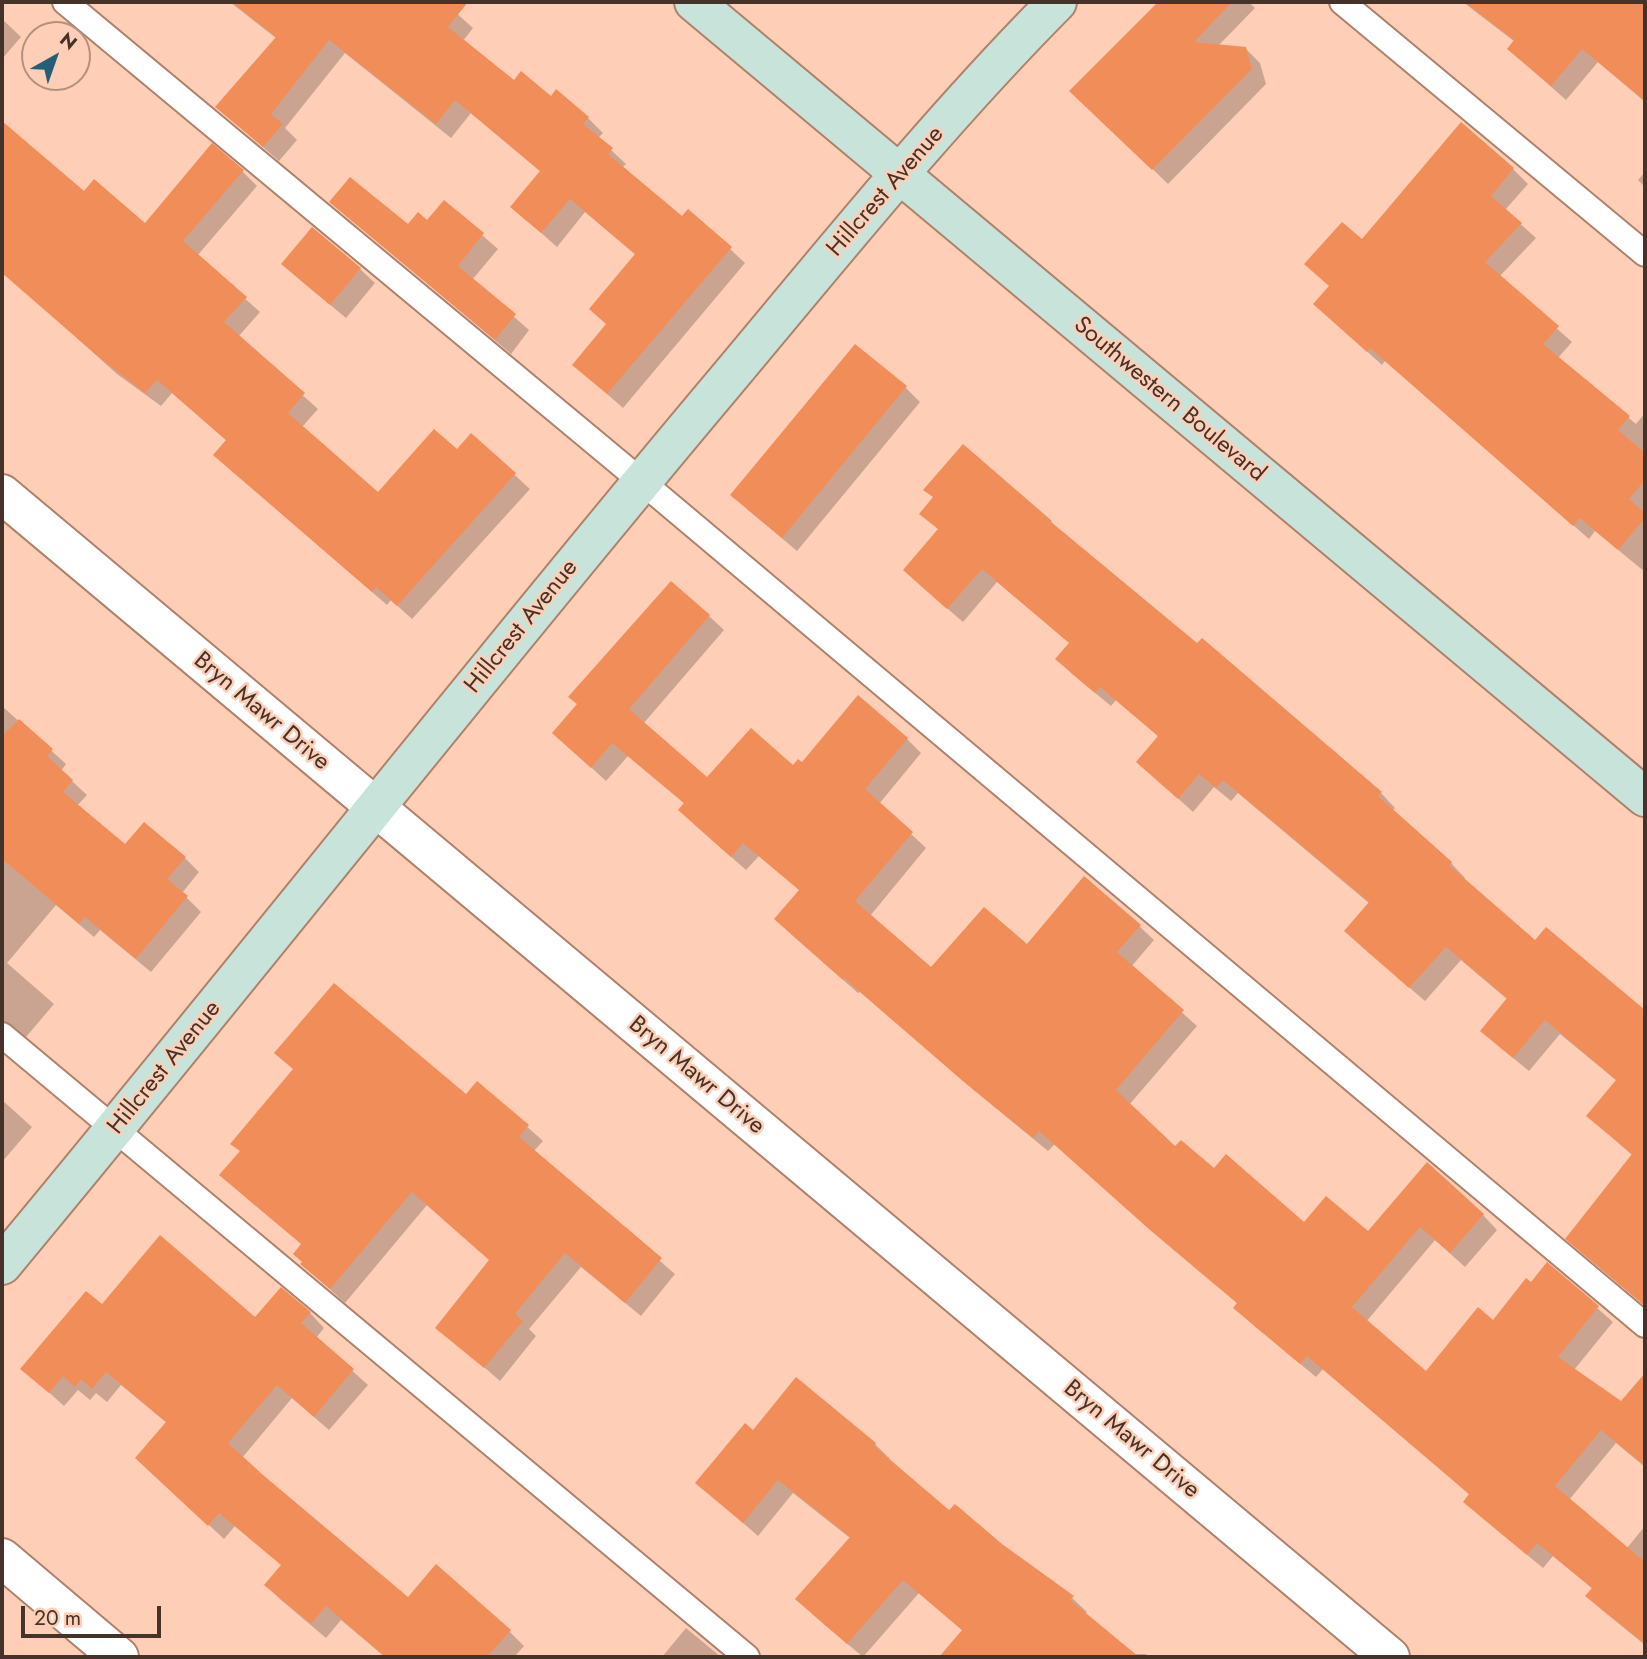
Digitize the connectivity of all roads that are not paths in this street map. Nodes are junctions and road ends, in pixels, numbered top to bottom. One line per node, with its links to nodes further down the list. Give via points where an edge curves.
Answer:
1 (65, 2): 7 (lane)
2 (694, 2): 5 (street, Southwestern Boulevard)
3 (1057, 2): 5 (street, Hillcrest Avenue)
4 (1342, 2): 6 (lane)
5 (899, 174): 7 (street, Hillcrest Avenue); 9 (street, Southwestern Boulevard)
6 (1645, 254)
7 (641, 481): 10 (street, Hillcrest Avenue); 14 (lane)
8 (2, 494): 10 (street, Bryn Mawr Drive)
9 (1645, 797)
10 (375, 807): 12 (street, Hillcrest Avenue); 18 (street, Bryn Mawr Drive)
11 (2, 1034): 12 (lane)
12 (115, 1129): 13 (street, Hillcrest Avenue); 17 (lane)
13 (2, 1265)
14 (1645, 1325)
15 (2, 1558): 16 (street)
16 (120, 1657)
17 (747, 1657)
18 (1390, 1657)

